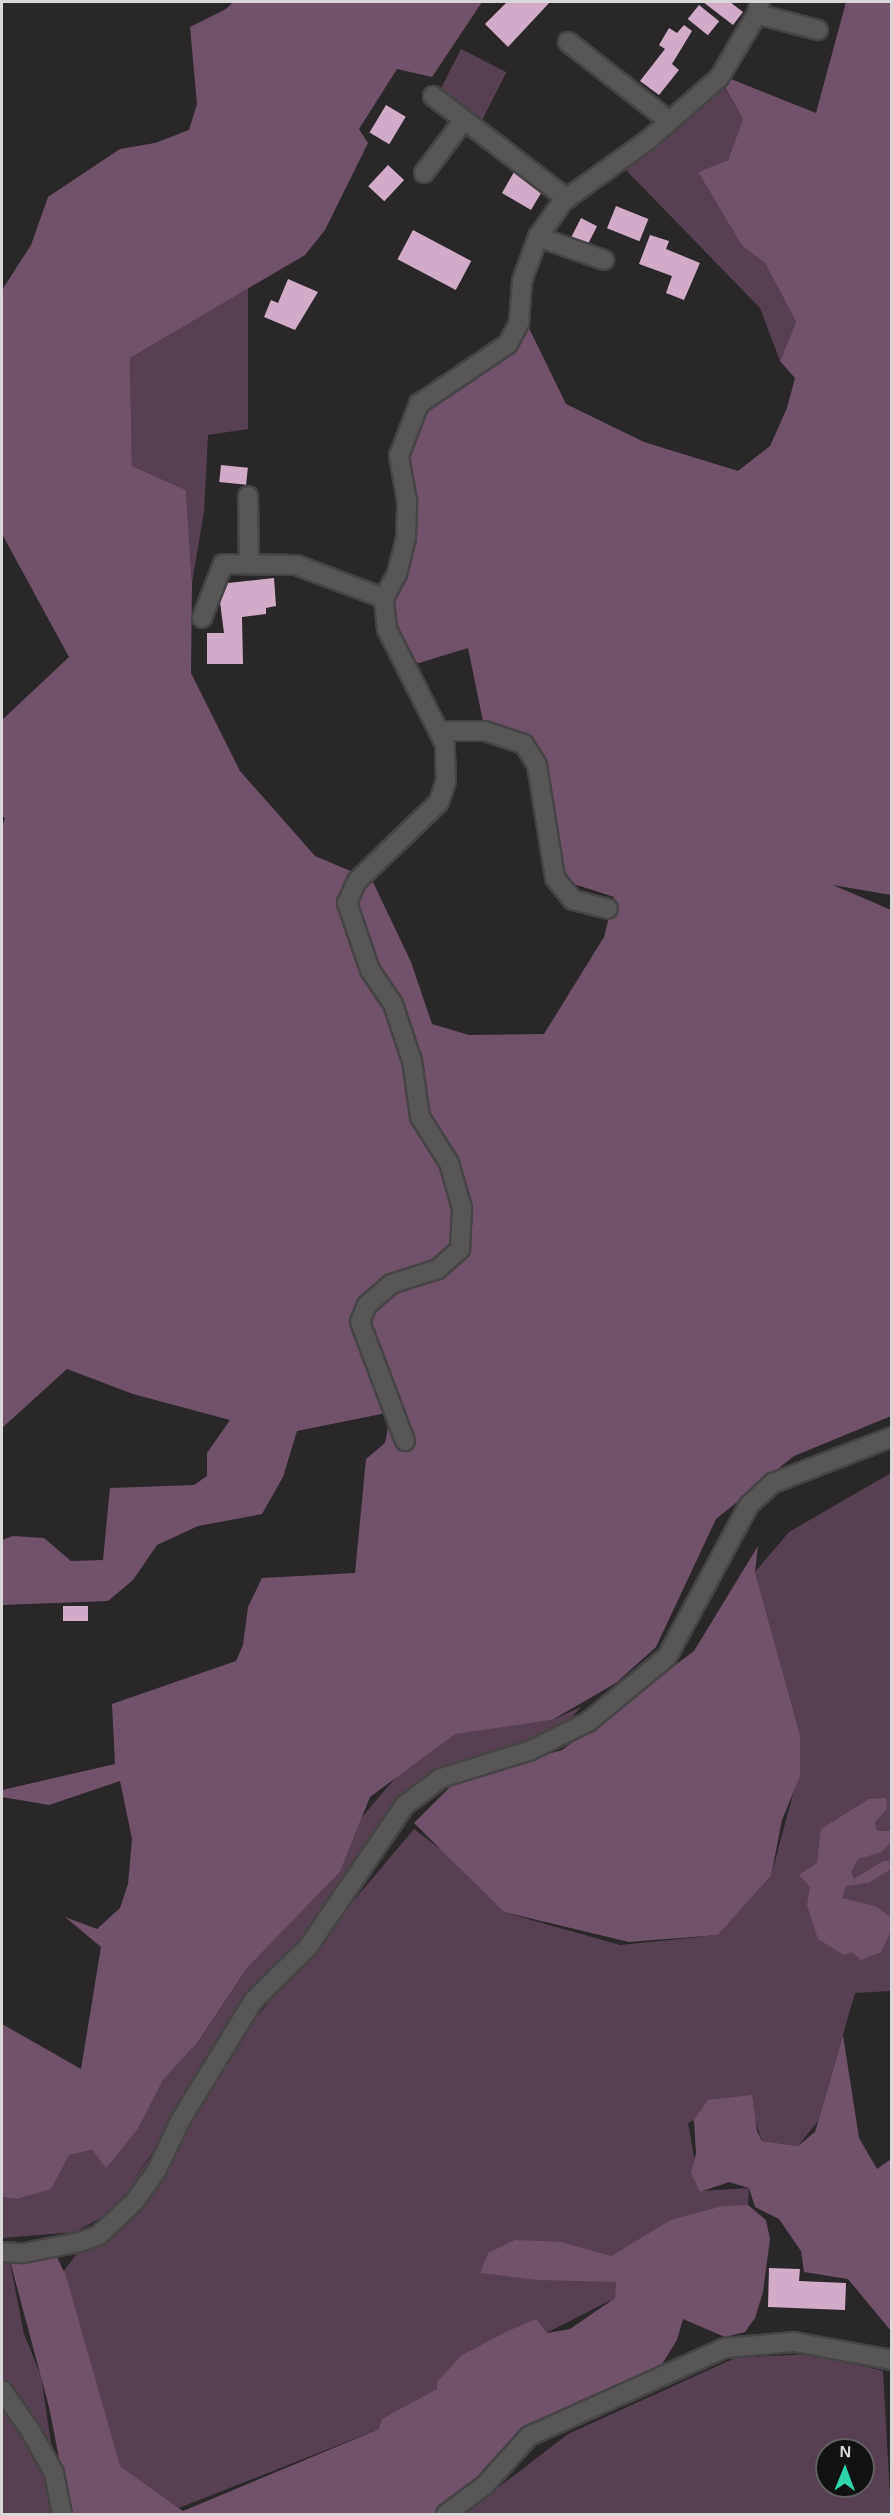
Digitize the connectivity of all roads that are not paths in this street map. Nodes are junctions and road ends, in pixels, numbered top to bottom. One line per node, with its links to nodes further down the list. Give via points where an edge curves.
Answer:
1 (758, 8): 2 (street); 6 (street, via 719,78)
2 (818, 30)
3 (568, 42): 6 (street)
4 (434, 96): 5 (street)
5 (464, 120): 7 (street); 8 (street)
6 (669, 121): 8 (street, via 601,178)
7 (424, 173)
8 (567, 199): 9 (street)
9 (538, 237): 10 (street); 13 (street, via 522,281 519,323 508,344 419,404 399,456 408,501 406,538 397,574)
10 (604, 260)
11 (248, 496): 12 (street)
12 (249, 564): 13 (street, via 296,565); 14 (street, via 223,564)
13 (384, 598): 15 (street, via 387,629)
14 (202, 618)
15 (439, 731): 16 (street, via 485,731 524,744 537,765 555,878 573,900); 18 (street, via 445,744 446,780 439,802 357,881 347,903 370,970 393,1004 412,1061 420,1117 449,1163 462,1208 460,1249 438,1269 391,1284 367,1305 360,1322)
16 (608, 909)
17 (891, 1437): 19 (street, via 773,1483 749,1505 667,1657 588,1722 530,1751 441,1778 405,1805 309,1947 254,2000 180,2121 156,2172 134,2202 99,2235 24,2253)
18 (405, 1441)
19 (2, 2252)
20 (891, 2360): 23 (street, via 794,2342 725,2348 529,2436 484,2486)
21 (2, 2390): 22 (street, via 54,2473)
22 (63, 2514)
23 (446, 2514)

